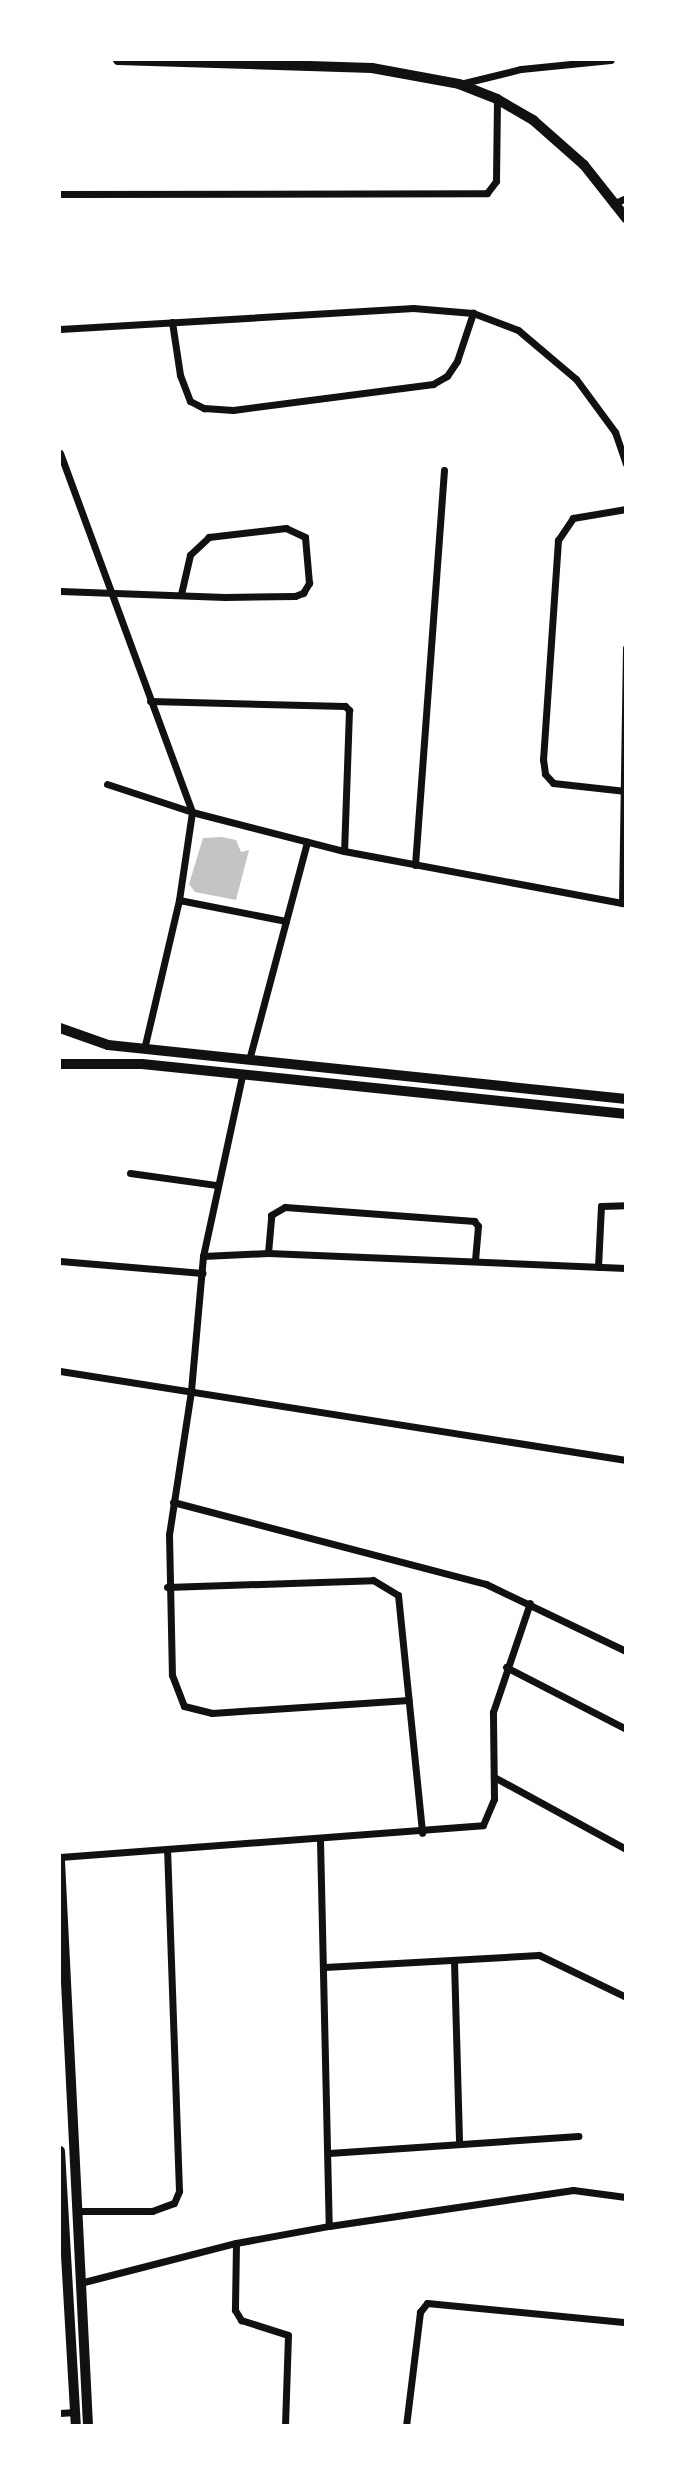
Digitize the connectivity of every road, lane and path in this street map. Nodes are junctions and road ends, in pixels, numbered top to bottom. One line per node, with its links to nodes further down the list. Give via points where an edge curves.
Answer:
1 (118, 60): 2 (street)
2 (169, 60): 4 (street)
3 (611, 60): 7 (street, via 521,69)
4 (271, 62): 5 (street)
5 (300, 62): 6 (street)
6 (330, 63): 7 (street, via 402,71)
7 (459, 84): 8 (street)
8 (498, 99): 9 (street, via 496,181 490,192); 11 (street, via 558,141)
9 (60, 194)
10 (625, 198): 11 (street)
11 (613, 204): 12 (street)
12 (625, 218)
13 (473, 313): 14 (street, via 413,308); 14 (street, via 457,361 447,376 433,383 233,410 204,408 190,401 180,375); 17 (street, via 518,330 576,379 615,432)
14 (172, 322): 15 (street)
15 (60, 329)
16 (60, 453): 20 (street)
17 (625, 464)
18 (443, 470): 30 (street)
19 (625, 509): 26 (street, via 573,518 558,540 543,759 545,774 553,783)
20 (108, 590): 21 (street); 22 (street); 24 (street)
21 (60, 591)
22 (181, 594): 22 (street, via 303,593 310,566 305,537 286,528 209,537 190,555)
23 (625, 648): 26 (street)
24 (150, 701): 27 (street); 29 (street, via 345,706 349,710)
25 (107, 784): 27 (street)
26 (624, 791): 32 (street)
27 (192, 813): 28 (street); 31 (street)
28 (307, 842): 29 (street); 33 (street)
29 (344, 851): 30 (street)
30 (415, 865): 32 (street)
31 (179, 900): 33 (street); 35 (street)
32 (624, 904)
33 (286, 921): 36 (street)
34 (60, 1028): 35 (street, via 92,1042)
35 (144, 1049): 36 (street)
36 (249, 1059): 39 (street)
37 (60, 1064): 38 (street, via 142,1064)
38 (242, 1076): 40 (street); 42 (street)
39 (625, 1099)
40 (625, 1114)
41 (130, 1173): 42 (street)
42 (217, 1185): 45 (street)
43 (625, 1205): 48 (street, via 601,1206)
44 (268, 1253): 45 (street); 46 (street); 46 (street, via 271,1215 285,1208 474,1221 478,1226)
45 (203, 1255): 50 (street)
46 (475, 1260): 48 (street)
47 (60, 1261): 50 (street)
48 (598, 1267): 49 (street)
49 (625, 1268)
50 (202, 1273): 52 (street)
51 (60, 1371): 52 (street)
52 (191, 1391): 53 (street); 54 (street)
53 (625, 1460)
54 (173, 1502): 55 (street); 56 (street, via 442,1571)
55 (167, 1587): 59 (street, via 352,1580 386,1584 398,1595 402,1609); 59 (street, via 172,1675 184,1706 212,1713)
56 (530, 1603): 57 (street); 58 (street)
57 (625, 1651)
58 (506, 1668): 60 (street); 61 (street, via 491,1727)
59 (409, 1700): 62 (street)
60 (625, 1729)
61 (494, 1777): 62 (street, via 490,1816 483,1825); 64 (street)
62 (422, 1833): 63 (street)
63 (320, 1840): 65 (street); 68 (street)
64 (625, 1849)
65 (167, 1852): 66 (street); 75 (street, via 179,2191 174,2203 152,2211)
66 (60, 1859): 75 (street)
67 (454, 1961): 68 (street); 69 (street, via 539,1955); 71 (street)
68 (325, 1967): 73 (street)
69 (625, 1997)
70 (579, 2136): 71 (street)
71 (459, 2143): 73 (street)
72 (60, 2151): 81 (street)
73 (329, 2153): 76 (street)
74 (625, 2197): 76 (street, via 573,2190)
75 (76, 2211): 78 (street)
76 (329, 2226): 77 (street)
77 (236, 2243): 78 (street); 84 (street, via 236,2310 241,2320 288,2335)
78 (79, 2283): 83 (street)
79 (625, 2322): 85 (street, via 427,2303 420,2312)
80 (60, 2413): 81 (street)
81 (75, 2413): 82 (street)
82 (76, 2426)
83 (88, 2426)
84 (285, 2426)
85 (406, 2426)

